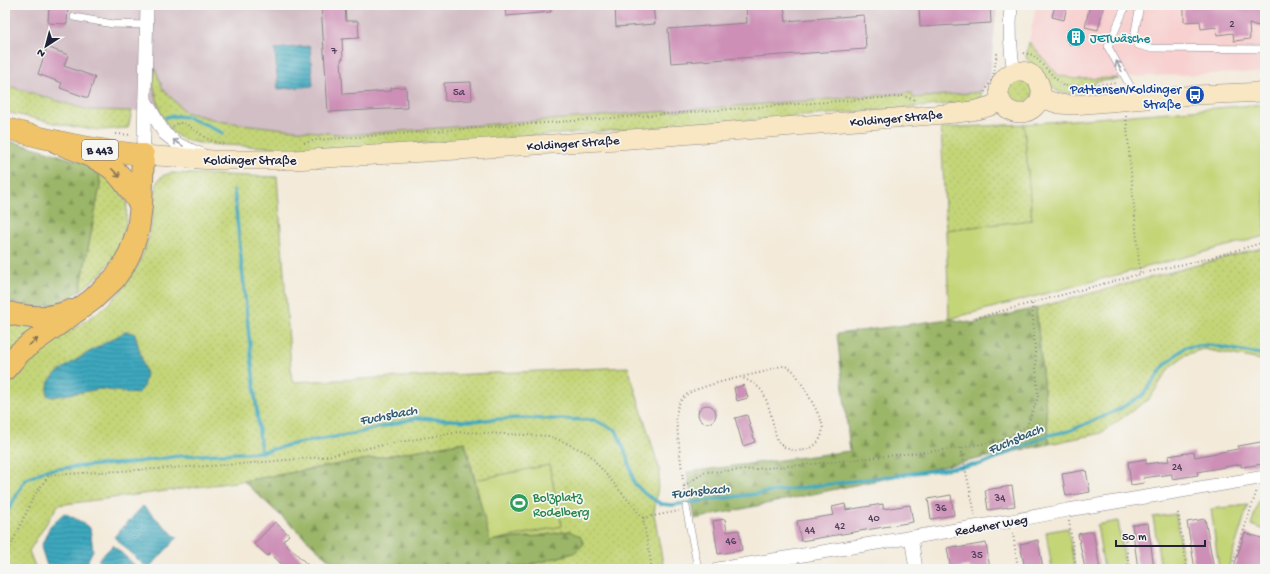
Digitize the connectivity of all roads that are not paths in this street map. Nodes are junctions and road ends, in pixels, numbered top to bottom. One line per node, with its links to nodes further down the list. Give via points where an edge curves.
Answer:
1 (147, 5): 6 (street)
2 (1011, 5): 8 (street)
3 (1126, 5): 13 (lane, one-way to 3, via 1127,82 1108,47)
4 (1140, 5): 7 (lane, via 1134,37 1138,45 1149,48)
5 (74, 17): 6 (lane, via 113,24)
6 (147, 25): 11 (street)
7 (1265, 49)
8 (1012, 63): 10 (street, via 1035,77 1040,84); 12 (street, via 1001,83)
9 (1265, 92): 13 (street)
10 (1040, 98): 12 (street, via 1033,109 1022,113 1009,110); 13 (street, via 1059,104)
11 (145, 100): 16 (street); 17 (street, one-way to 11, via 180,145 164,133)
12 (1001, 100): 17 (street, Koldinger Straße, via 990,107 974,111 618,140 294,160)
13 (1132, 106)
14 (5, 128): 15 (main road, B 443)
15 (57, 142): 16 (main road, B 443); 18 (highway, one-way to 18, via 104,163 115,171)
16 (143, 155): 17 (street, Koldinger Straße); 18 (highway)
17 (213, 160)
18 (141, 205): 19 (highway, via 134,242 122,266 103,290)
19 (79, 308): 20 (highway, via 67,313 42,317); 21 (highway, one-way to 19, via 19,353)
20 (5, 312)
21 (5, 369)
22 (1263, 478): 24 (street, Redener Weg)
23 (686, 509): 26 (lane)
24 (911, 538): 25 (street, Redener Weg); 28 (street)
25 (760, 565): 27 (street, Redener Weg)
26 (698, 569)
27 (718, 569)
28 (916, 569)

